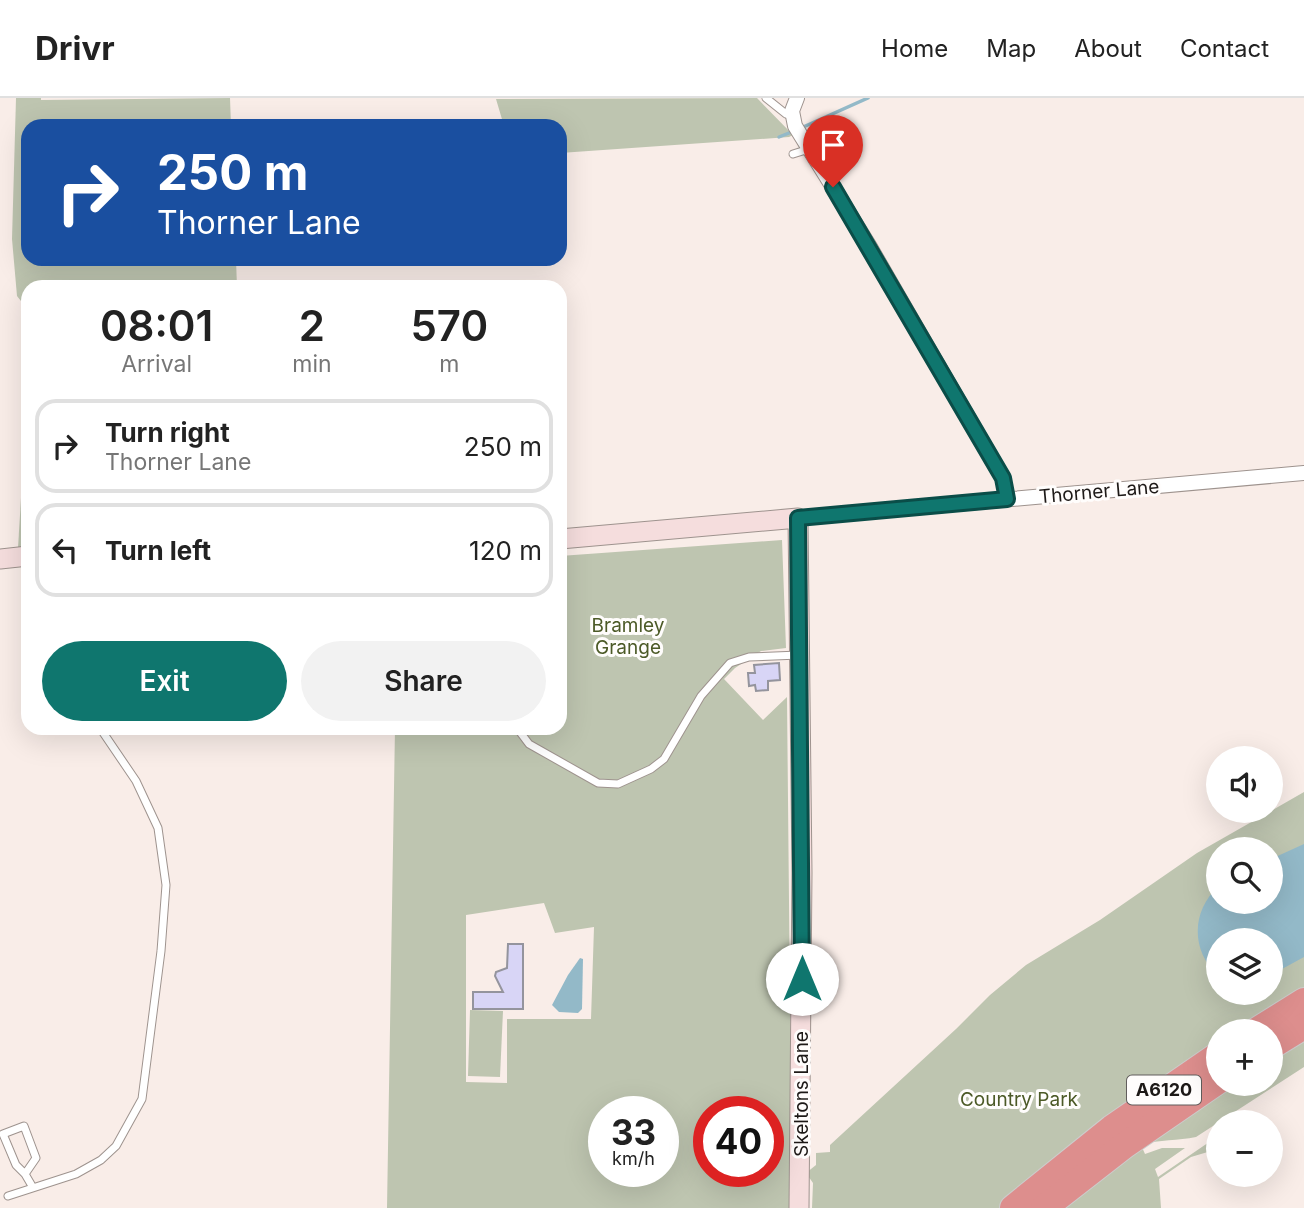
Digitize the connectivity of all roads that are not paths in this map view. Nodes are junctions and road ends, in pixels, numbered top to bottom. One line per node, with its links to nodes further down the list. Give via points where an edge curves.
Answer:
1 (766, 98): 3 (lane)
2 (797, 98): 3 (street)
3 (796, 125): 4 (street)
4 (809, 149): 5 (lane); 7 (street, via 1003,478)
5 (793, 155)
6 (1304, 473): 7 (street, Thorner Lane)
7 (1007, 499): 8 (street, Thorner Lane)
8 (798, 518): 9 (street, Thorner Lane); 12 (street, Skeltons Lane)
9 (567, 539)
10 (21, 557): 11 (street)
11 (0, 559)
12 (799, 655): 14 (lane, via 749,657 730,663 701,695 664,759 618,784 598,783 530,744); 26 (street, Skeltons Lane)
13 (105, 735): 23 (lane, via 136,781 158,828 166,885 142,1099 116,1146 102,1160 76,1174)
14 (523, 735)
15 (1304, 1002): 16 (highway)
16 (1276, 1019)
17 (1304, 1026): 18 (highway)
18 (1283, 1039)
19 (1206, 1065): 21 (highway, A6120)
20 (1206, 1088): 21 (highway, A6120)
21 (1118, 1137): 25 (highway, A6120)
22 (25, 1174): 22 (lane, via 16,1165 3,1134 24,1126 36,1158); 23 (lane)
23 (32, 1186): 24 (lane)
24 (8, 1196)
25 (1026, 1206)
26 (799, 1208)

